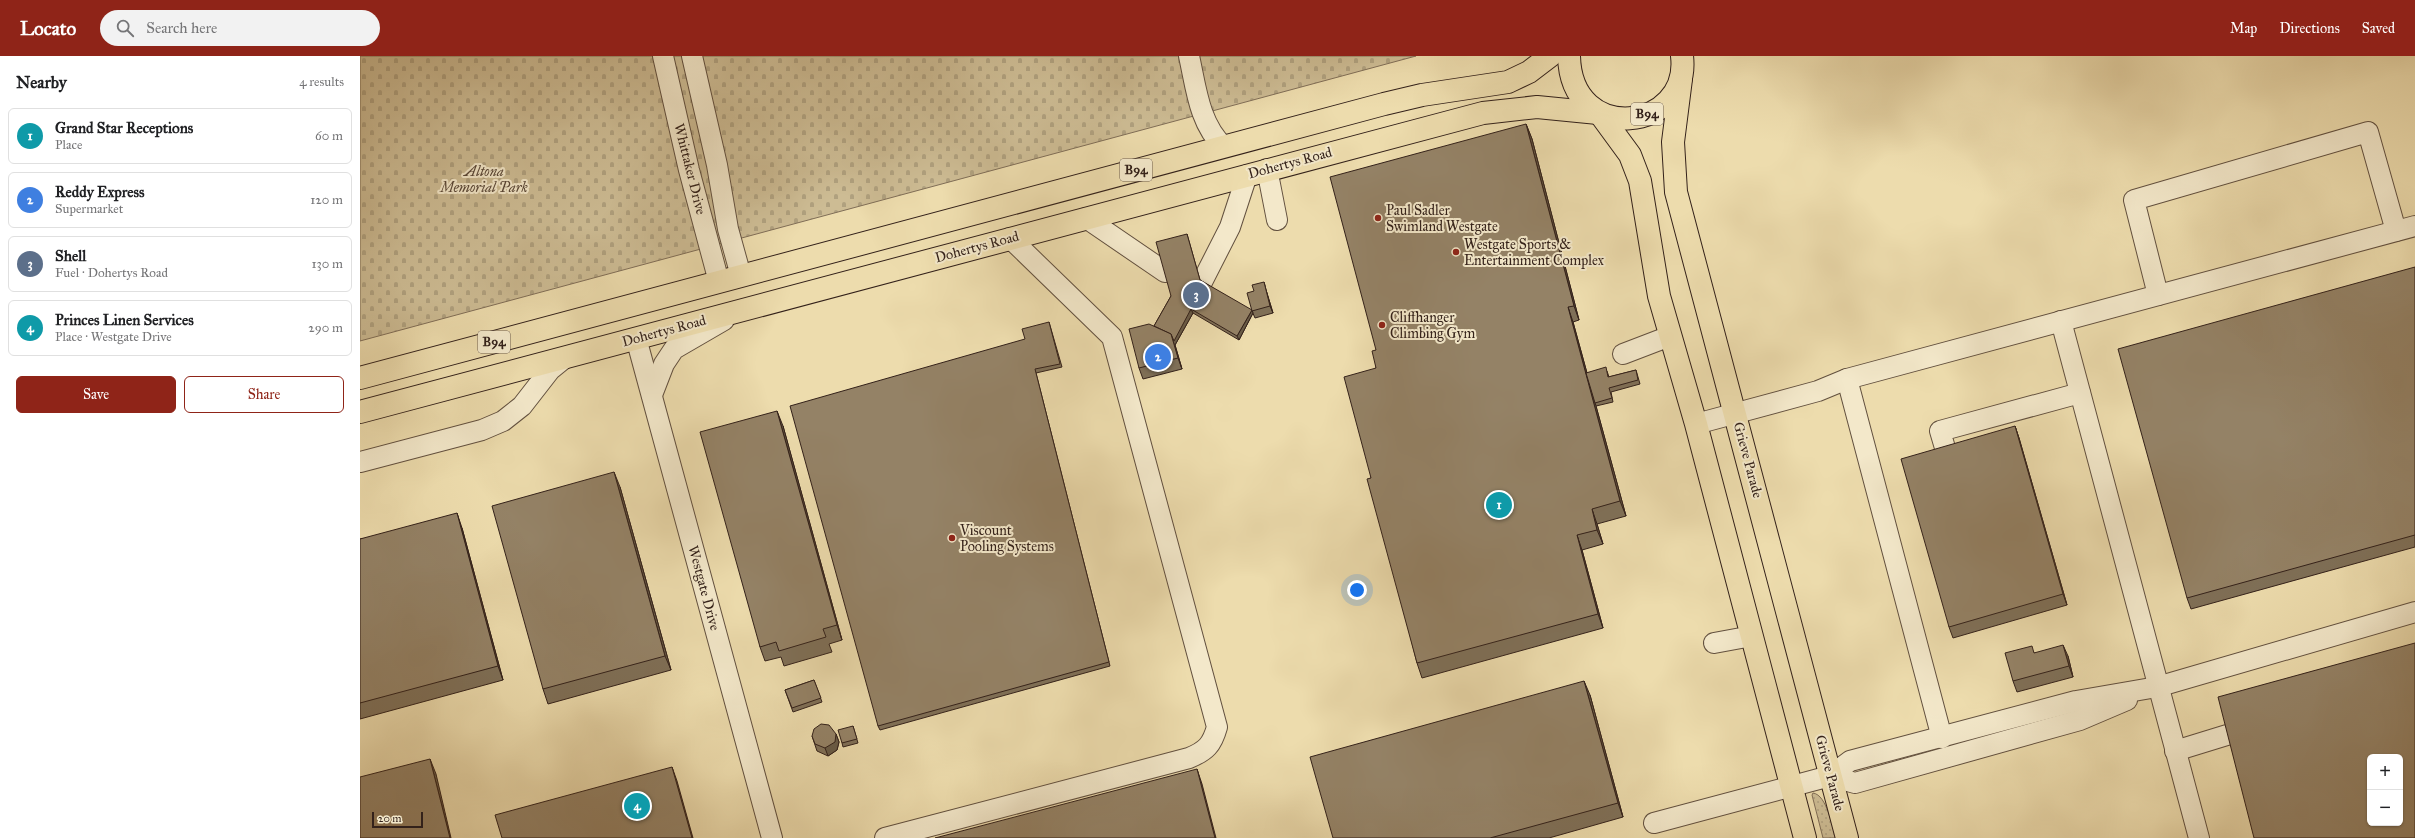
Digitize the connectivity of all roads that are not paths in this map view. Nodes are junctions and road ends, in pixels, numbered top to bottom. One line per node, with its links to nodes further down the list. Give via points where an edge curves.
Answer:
1 (663, 56): 10 (street, Whittaker Drive)
2 (692, 56): 9 (street, Whittaker Drive)
3 (1188, 56): 8 (street, via 1204,118)
4 (1550, 56): 8 (main road, B94, via 1529,72 1503,83 1402,99)
5 (1569, 56): 7 (main road, via 1570,73 1576,89 1585,102)
6 (1683, 66): 7 (main road, B94, via 1676,92 1668,101 1648,114 1624,119); 34 (main road, Grieve Parade, via 1673,142 1676,192)
7 (1599, 114): 11 (main road, Dohertys Road / B94, via 1554,107 1496,110); 25 (main road, via 1626,148 1638,171 1654,275)
8 (1224, 147): 18 (main road, B94)
9 (717, 164): 10 (street, via 714,173 706,178 697,177); 18 (street, Whittaker Drive, via 728,229)
10 (689, 170): 19 (street, Whittaker Drive)
11 (1257, 172): 12 (main road, Dohertys Road / B94); 13 (street); 20 (street)
12 (1086, 218): 16 (main road, Dohertys Road / B94); 17 (street)
13 (1277, 220)
14 (2415, 226): 15 (street)
15 (2396, 231): 21 (street); 21 (street, via 2368,132 2134,200)
16 (1010, 238): 23 (main road, Dohertys Road / B94); 49 (street, via 1112,337 1217,727 1213,741 1204,751 1189,758)
17 (1165, 272)
18 (741, 276): 19 (main road, B94); 23 (main road)
19 (719, 282): 22 (main road, B94); 23 (main road)
20 (1201, 284)
21 (2158, 294): 24 (street)
22 (628, 307): 26 (main road); 29 (main road, B94)
23 (740, 311): 26 (main road, Dohertys Road / B94); 32 (street, via 674,349 664,364)
24 (2060, 321): 30 (street); 31 (street)
25 (1670, 336): 27 (street); 35 (main road)
26 (636, 338): 28 (main road, Dohertys Road / B94); 32 (street, Westgate Drive)
27 (1622, 354)
28 (566, 357): 33 (main road, Dohertys Road / B94); 37 (street, via 550,370 522,406 503,421 482,430)
29 (360, 378)
30 (1847, 379): 34 (street, via 1818,391); 43 (street)
31 (2080, 393): 36 (street, via 1940,431); 41 (street)
32 (652, 395): 48 (street, Westgate Drive)
33 (360, 412)
34 (1736, 414): 35 (street); 45 (main road, Grieve Parade)
35 (1696, 424): 39 (main road)
36 (1948, 458)
37 (360, 462)
38 (2415, 612): 41 (street)
39 (1752, 636): 40 (street); 46 (main road)
40 (1714, 643)
41 (2157, 687): 43 (street, via 2076,701); 44 (street); 45 (street, via 2080,720 1855,783)
42 (2227, 735): 44 (street)
43 (1942, 738): 45 (street, via 1850,761)
44 (2176, 751): 52 (street)
45 (1830, 776): 46 (street); 51 (main road, Grieve Parade)
46 (1792, 787): 47 (street); 50 (main road)
47 (1654, 823)
48 (772, 838)
49 (885, 838)
50 (1805, 838)
51 (1847, 838)
52 (2199, 838)

